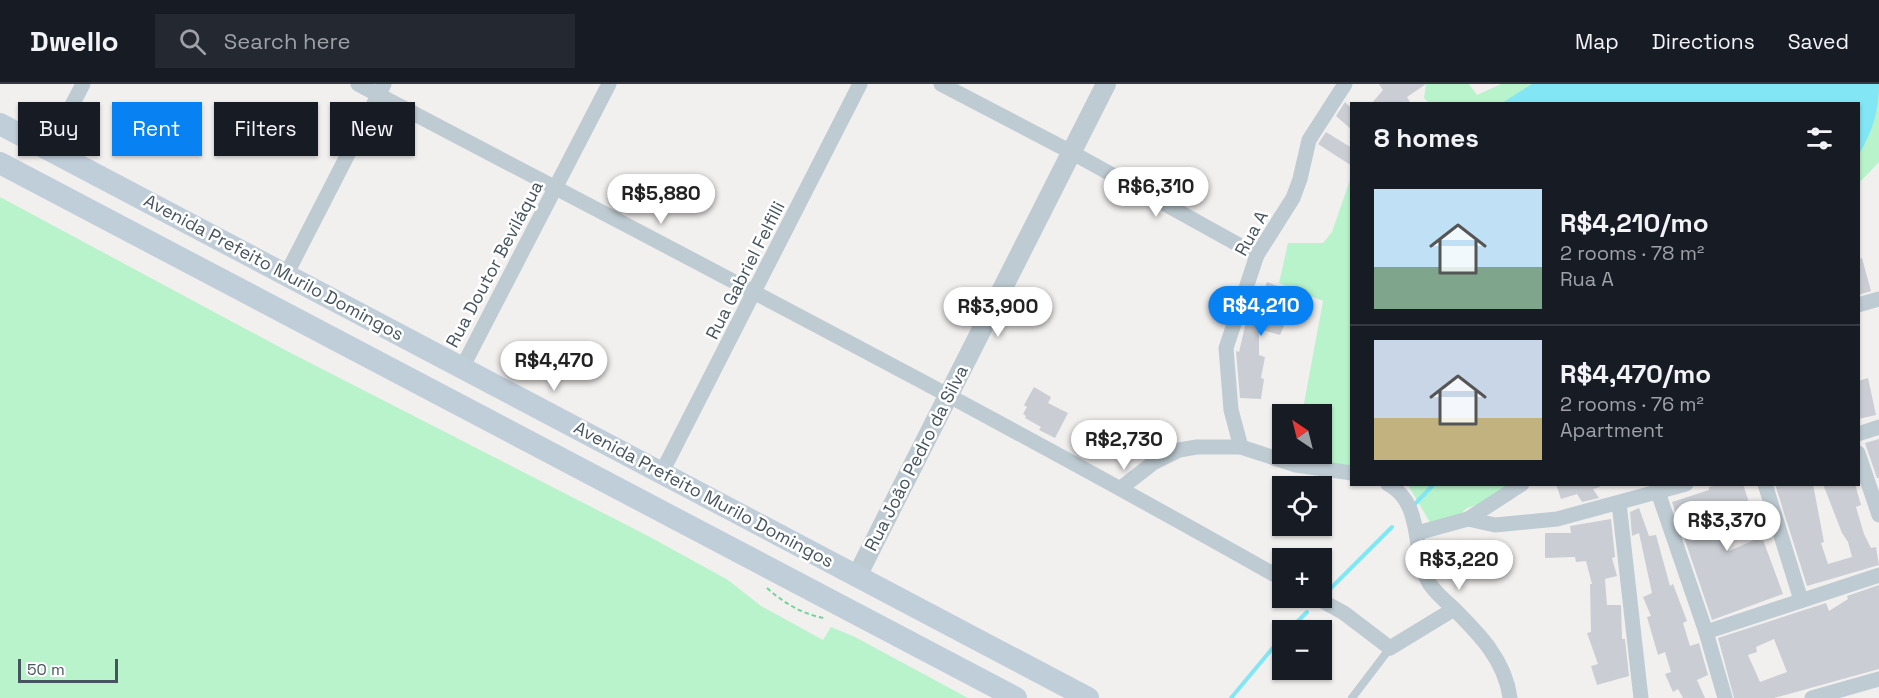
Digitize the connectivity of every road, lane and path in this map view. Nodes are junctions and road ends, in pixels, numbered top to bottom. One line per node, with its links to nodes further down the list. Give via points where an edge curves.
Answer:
1 (83, 84): 9 (street)
2 (358, 84): 8 (street)
3 (609, 84): 15 (street, Rua Doutor Beviláqua)
4 (860, 84): 18 (street, Rua Gabriel Felfilli)
5 (941, 84): 12 (street)
6 (1106, 84): 12 (street, Rua João Pedro da Silva)
7 (1345, 84): 16 (street, Rua A, via 1309,140 1293,198)
8 (381, 90): 15 (street); 17 (street)
9 (74, 102)
10 (0, 124): 11 (main road, Avenida Prefeito Murilo Domingos)
11 (18, 133)
12 (1071, 152): 16 (street); 22 (street, Rua João Pedro da Silva)
13 (62, 156): 17 (main road, Avenida Prefeito Murilo Domingos)
14 (0, 163): 49 (main road, Avenida Prefeito Murilo Domingos)
15 (555, 190): 18 (street); 21 (street, Rua Doutor Beviláqua)
16 (1257, 255): 25 (street, Rua A, via 1226,348 1231,410)
17 (286, 275): 21 (main road, Avenida Prefeito Murilo Domingos)
18 (756, 292): 22 (street); 27 (street, Rua Gabriel Felfilli)
19 (1879, 299): 20 (street)
20 (1860, 304)
21 (463, 366): 27 (main road, Avenida Prefeito Murilo Domingos)
22 (947, 396): 33 (street); 41 (street, Rua João Pedro da Silva)
23 (1879, 428): 24 (street)
24 (1860, 433)
25 (1241, 447): 28 (street, via 1296,465); 33 (street, via 1179,450 1153,463)
26 (1860, 459): 36 (street)
27 (662, 472): 41 (main road, Avenida Prefeito Murilo Domingos)
28 (1350, 473)
29 (1391, 486): 38 (street, via 1411,510)
30 (1519, 486): 37 (street)
31 (1679, 486): 34 (street)
32 (1767, 486): 42 (street)
33 (1120, 488): 39 (street)
34 (1658, 492): 35 (street); 45 (street)
35 (1619, 503): 37 (street, via 1557,519 1495,525); 53 (street)
36 (1879, 515)
37 (1468, 519): 38 (street)
38 (1417, 533): 44 (street, via 1430,585)
39 (1272, 573)
40 (1879, 575): 42 (street)
41 (857, 576): 50 (main road, Avenida Prefeito Murilo Domingos)
42 (1801, 600): 45 (street)
43 (1332, 606): 46 (street)
44 (1454, 609): 46 (street); 52 (street, via 1485,641 1498,662)
45 (1706, 632): 54 (street)
46 (1390, 648): 51 (lane)
47 (1879, 679): 48 (street)
48 (1832, 695): 55 (street)
49 (1016, 698)
50 (1088, 698)
51 (1352, 698)
52 (1510, 698)
53 (1641, 698)
54 (1725, 698)
55 (1812, 698)

